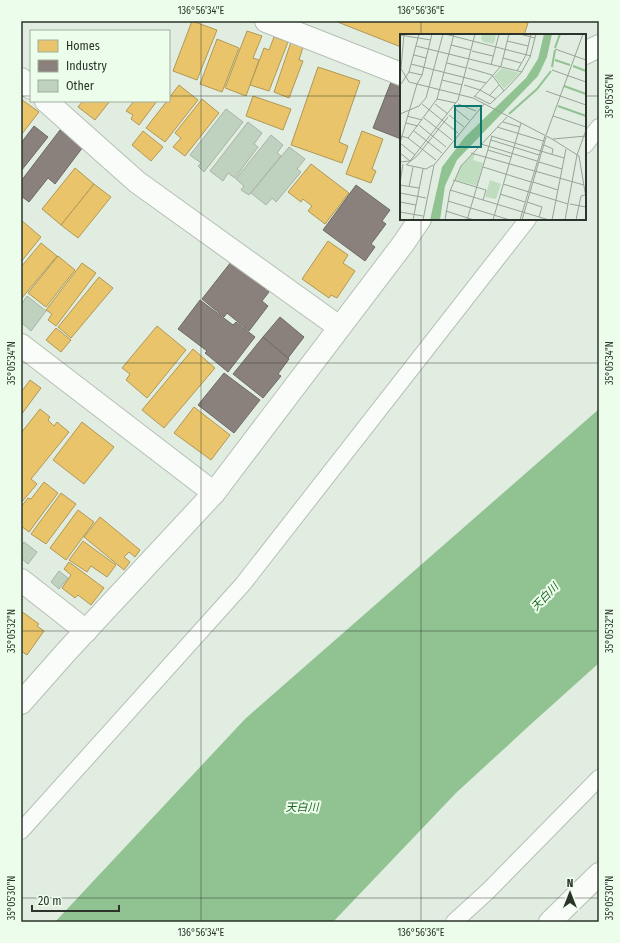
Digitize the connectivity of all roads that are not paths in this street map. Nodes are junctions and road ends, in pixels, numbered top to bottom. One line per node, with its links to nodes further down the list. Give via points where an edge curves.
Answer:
1 (266, 21): 4 (street)
2 (599, 46): 3 (street)
3 (586, 53)
4 (400, 74)
5 (21, 79): 6 (street)
6 (30, 87)
7 (47, 102): 12 (street, via 138,182)
8 (599, 127): 9 (lane)
9 (586, 144)
10 (419, 220): 12 (street)
11 (527, 220): 19 (lane, via 243,584)
12 (339, 327): 14 (street)
13 (21, 346): 14 (street)
14 (214, 493): 16 (street)
15 (21, 580): 16 (street)
16 (86, 631): 17 (street)
17 (21, 703)
18 (599, 778): 21 (lane)
19 (21, 831)
20 (597, 880): 22 (street)
21 (454, 922)
22 (550, 922)

